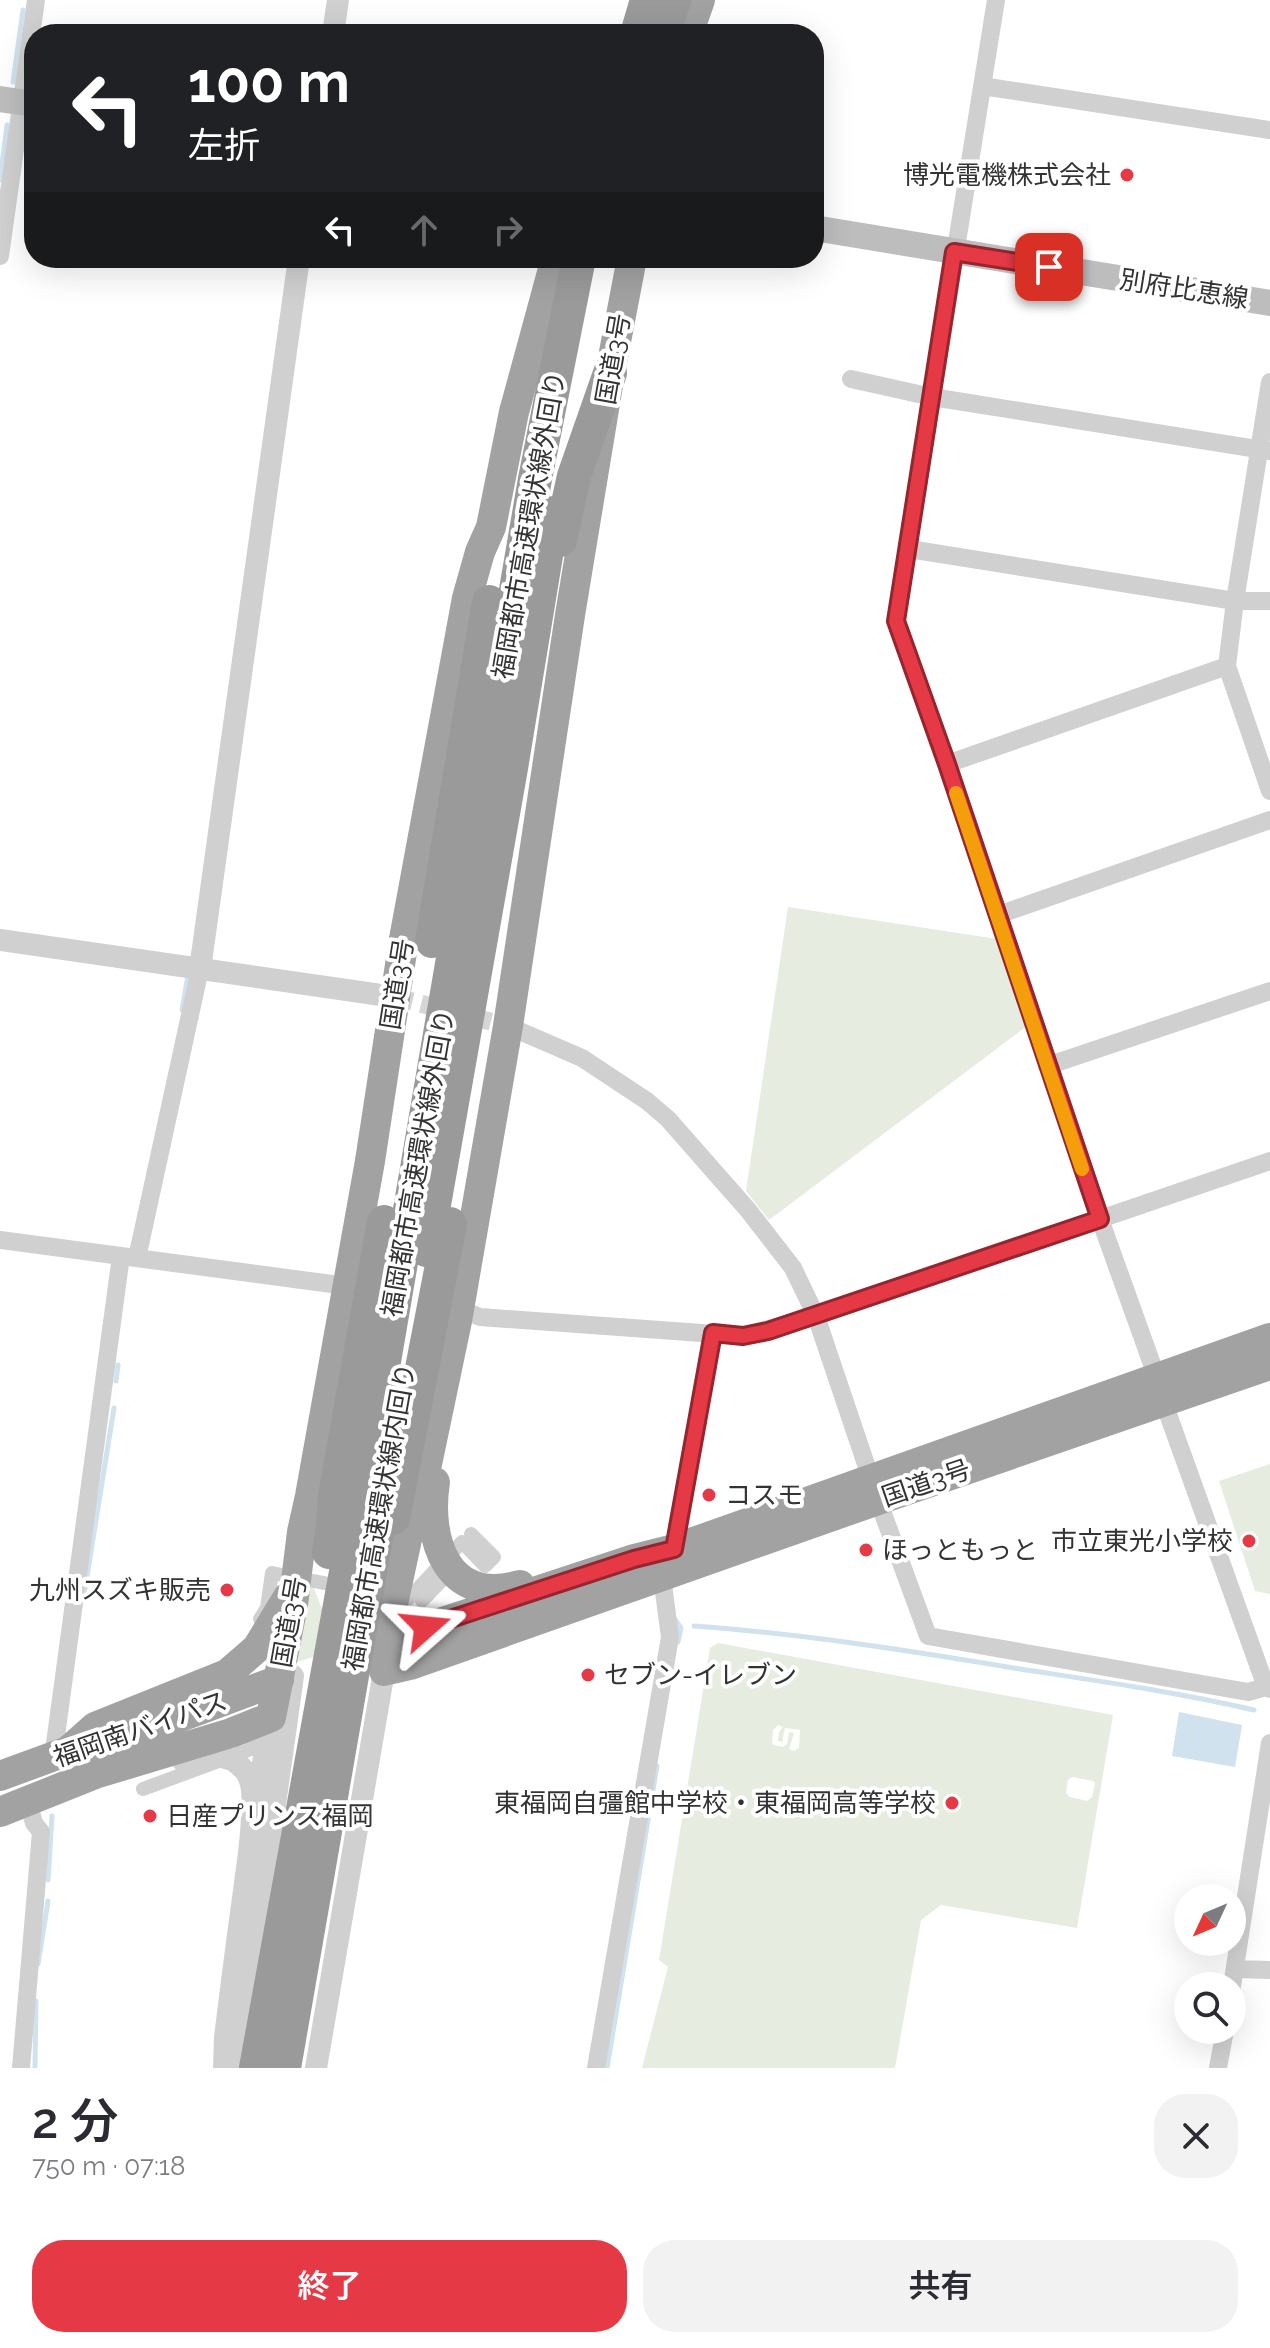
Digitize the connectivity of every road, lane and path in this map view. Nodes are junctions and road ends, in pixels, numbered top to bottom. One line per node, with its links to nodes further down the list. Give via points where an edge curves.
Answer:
1 (36, 0): 8 (street)
2 (338, 0): 9 (street)
3 (637, 0): 10 (highway)
4 (647, 0): 11 (highway)
5 (674, 0): 12 (highway)
6 (700, 0): 13 (highway)
7 (996, 0): 15 (street)
8 (32, 24)
9 (334, 24)
10 (629, 24)
11 (640, 24)
12 (666, 24)
13 (692, 24)
14 (24, 72): 16 (street)
15 (982, 86): 17 (street); 19 (street)
16 (19, 102): 20 (street)
17 (1270, 130)
18 (824, 230): 19 (main road, 別府比恵線)
19 (954, 252): 26 (main road, 別府比恵線); 30 (street)
20 (0, 256)
21 (298, 268): 43 (street)
22 (553, 268): 32 (highway, 国道3号, via 514,412)
23 (577, 268): 84 (highway, 福岡都市高速環状線外回り)
24 (601, 268): 80 (highway, 福岡都市高速環状線内回り, via 558,483)
25 (630, 268): 27 (highway, 国道3号)
26 (1270, 303)
27 (610, 373): 46 (highway, 国道3号); 80 (highway, via 562,522 459,1178 366,1657)
28 (851, 379): 30 (street)
29 (1270, 382): 31 (street)
30 (932, 397): 31 (street); 33 (street)
31 (1265, 450): 34 (street)
32 (491, 527): 36 (highway); 45 (highway, 国道3号, via 467,598)
33 (909, 549): 34 (street); 38 (street, via 896,621)
34 (1235, 601): 35 (street); 37 (street)
35 (1270, 601)
36 (489, 602): 60 (highway)
37 (1227, 666): 38 (street); 39 (street)
38 (947, 764): 41 (street)
39 (1270, 791)
40 (1270, 820): 41 (street)
41 (998, 915): 47 (street)
42 (0, 940): 43 (street)
43 (200, 969): 45 (street); 51 (street)
44 (1270, 991): 47 (street)
45 (395, 997): 52 (highway, 国道3号)
46 (508, 1026): 53 (highway, 国道3号); 54 (street, via 582,1058 668,1119 783,1253)
47 (1047, 1066): 49 (street)
48 (1270, 1161): 49 (street)
49 (1100, 1219): 54 (street); 58 (street)
50 (0, 1240): 51 (street)
51 (129, 1257): 52 (street); 76 (street)
52 (347, 1286): 66 (highway, 国道3号, via 310,1496)
53 (458, 1315): 55 (street); 64 (highway, via 432,1503 447,1567 464,1582 505,1589); 70 (highway, 国道3号)
54 (816, 1316): 55 (street, via 743,1336); 59 (street)
55 (713, 1333): 63 (street)
56 (1270, 1338): 58 (highway, 国道3号)
57 (1270, 1365): 58 (highway, 国道3号)
58 (1161, 1390): 59 (highway, 国道3号); 73 (street)
59 (874, 1489): 63 (highway, 国道3号); 67 (highway, 国道3号); 73 (street, via 928,1636 1248,1692)
60 (335, 1496): 84 (highway, via 290,1790); 91 (street, via 311,1567 303,1611)
61 (471, 1534): 65 (street, via 494,1557 485,1566 462,1542)
62 (289, 1544): 66 (street)
63 (674, 1549): 64 (highway, 国道3号)
64 (634, 1559): 70 (highway, 国道3号)
65 (436, 1570): 66 (street, via 408,1599); 68 (street, via 444,1578)
66 (290, 1574): 69 (street, via 272,1573 267,1608); 72 (highway, 国道3号); 76 (highway, via 286,1603 257,1648 227,1674 95,1727); 79 (street, via 251,1749)
67 (662, 1577): 71 (highway, 国道3号); 95 (street, via 670,1637)
68 (422, 1601)
69 (251, 1634)
70 (385, 1641): 71 (highway, 国道3号)
71 (384, 1671): 94 (street)
72 (279, 1680): 74 (highway, 国道3号); 76 (highway, 福岡南バイパス)
73 (1268, 1688)
74 (271, 1717): 77 (highway, 福岡南バイパス); 82 (street)
75 (1270, 1743): 83 (street)
76 (61, 1755): 78 (highway, 福岡南バイパス)
77 (95, 1774): 81 (highway, 福岡南バイパス); 82 (street, via 157,1769 218,1755 245,1771 252,1793)
78 (0, 1776)
79 (143, 1789)
80 (329, 1804): 93 (highway, 福岡都市高速環状線内回り)
81 (14, 1807): 89 (street, via 41,1832)
82 (249, 1845): 90 (street)
83 (1262, 1846): 86 (street)
84 (282, 1921): 92 (highway, 福岡都市高速環状線外回り)
85 (1270, 1970): 87 (street)
86 (1234, 1972)
87 (1246, 1975)
88 (1222, 2044): 96 (street)
89 (21, 2068)
90 (224, 2068)
91 (238, 2068)
92 (256, 2068)
93 (284, 2068)
94 (316, 2068)
95 (596, 2068)
96 (1218, 2068)

